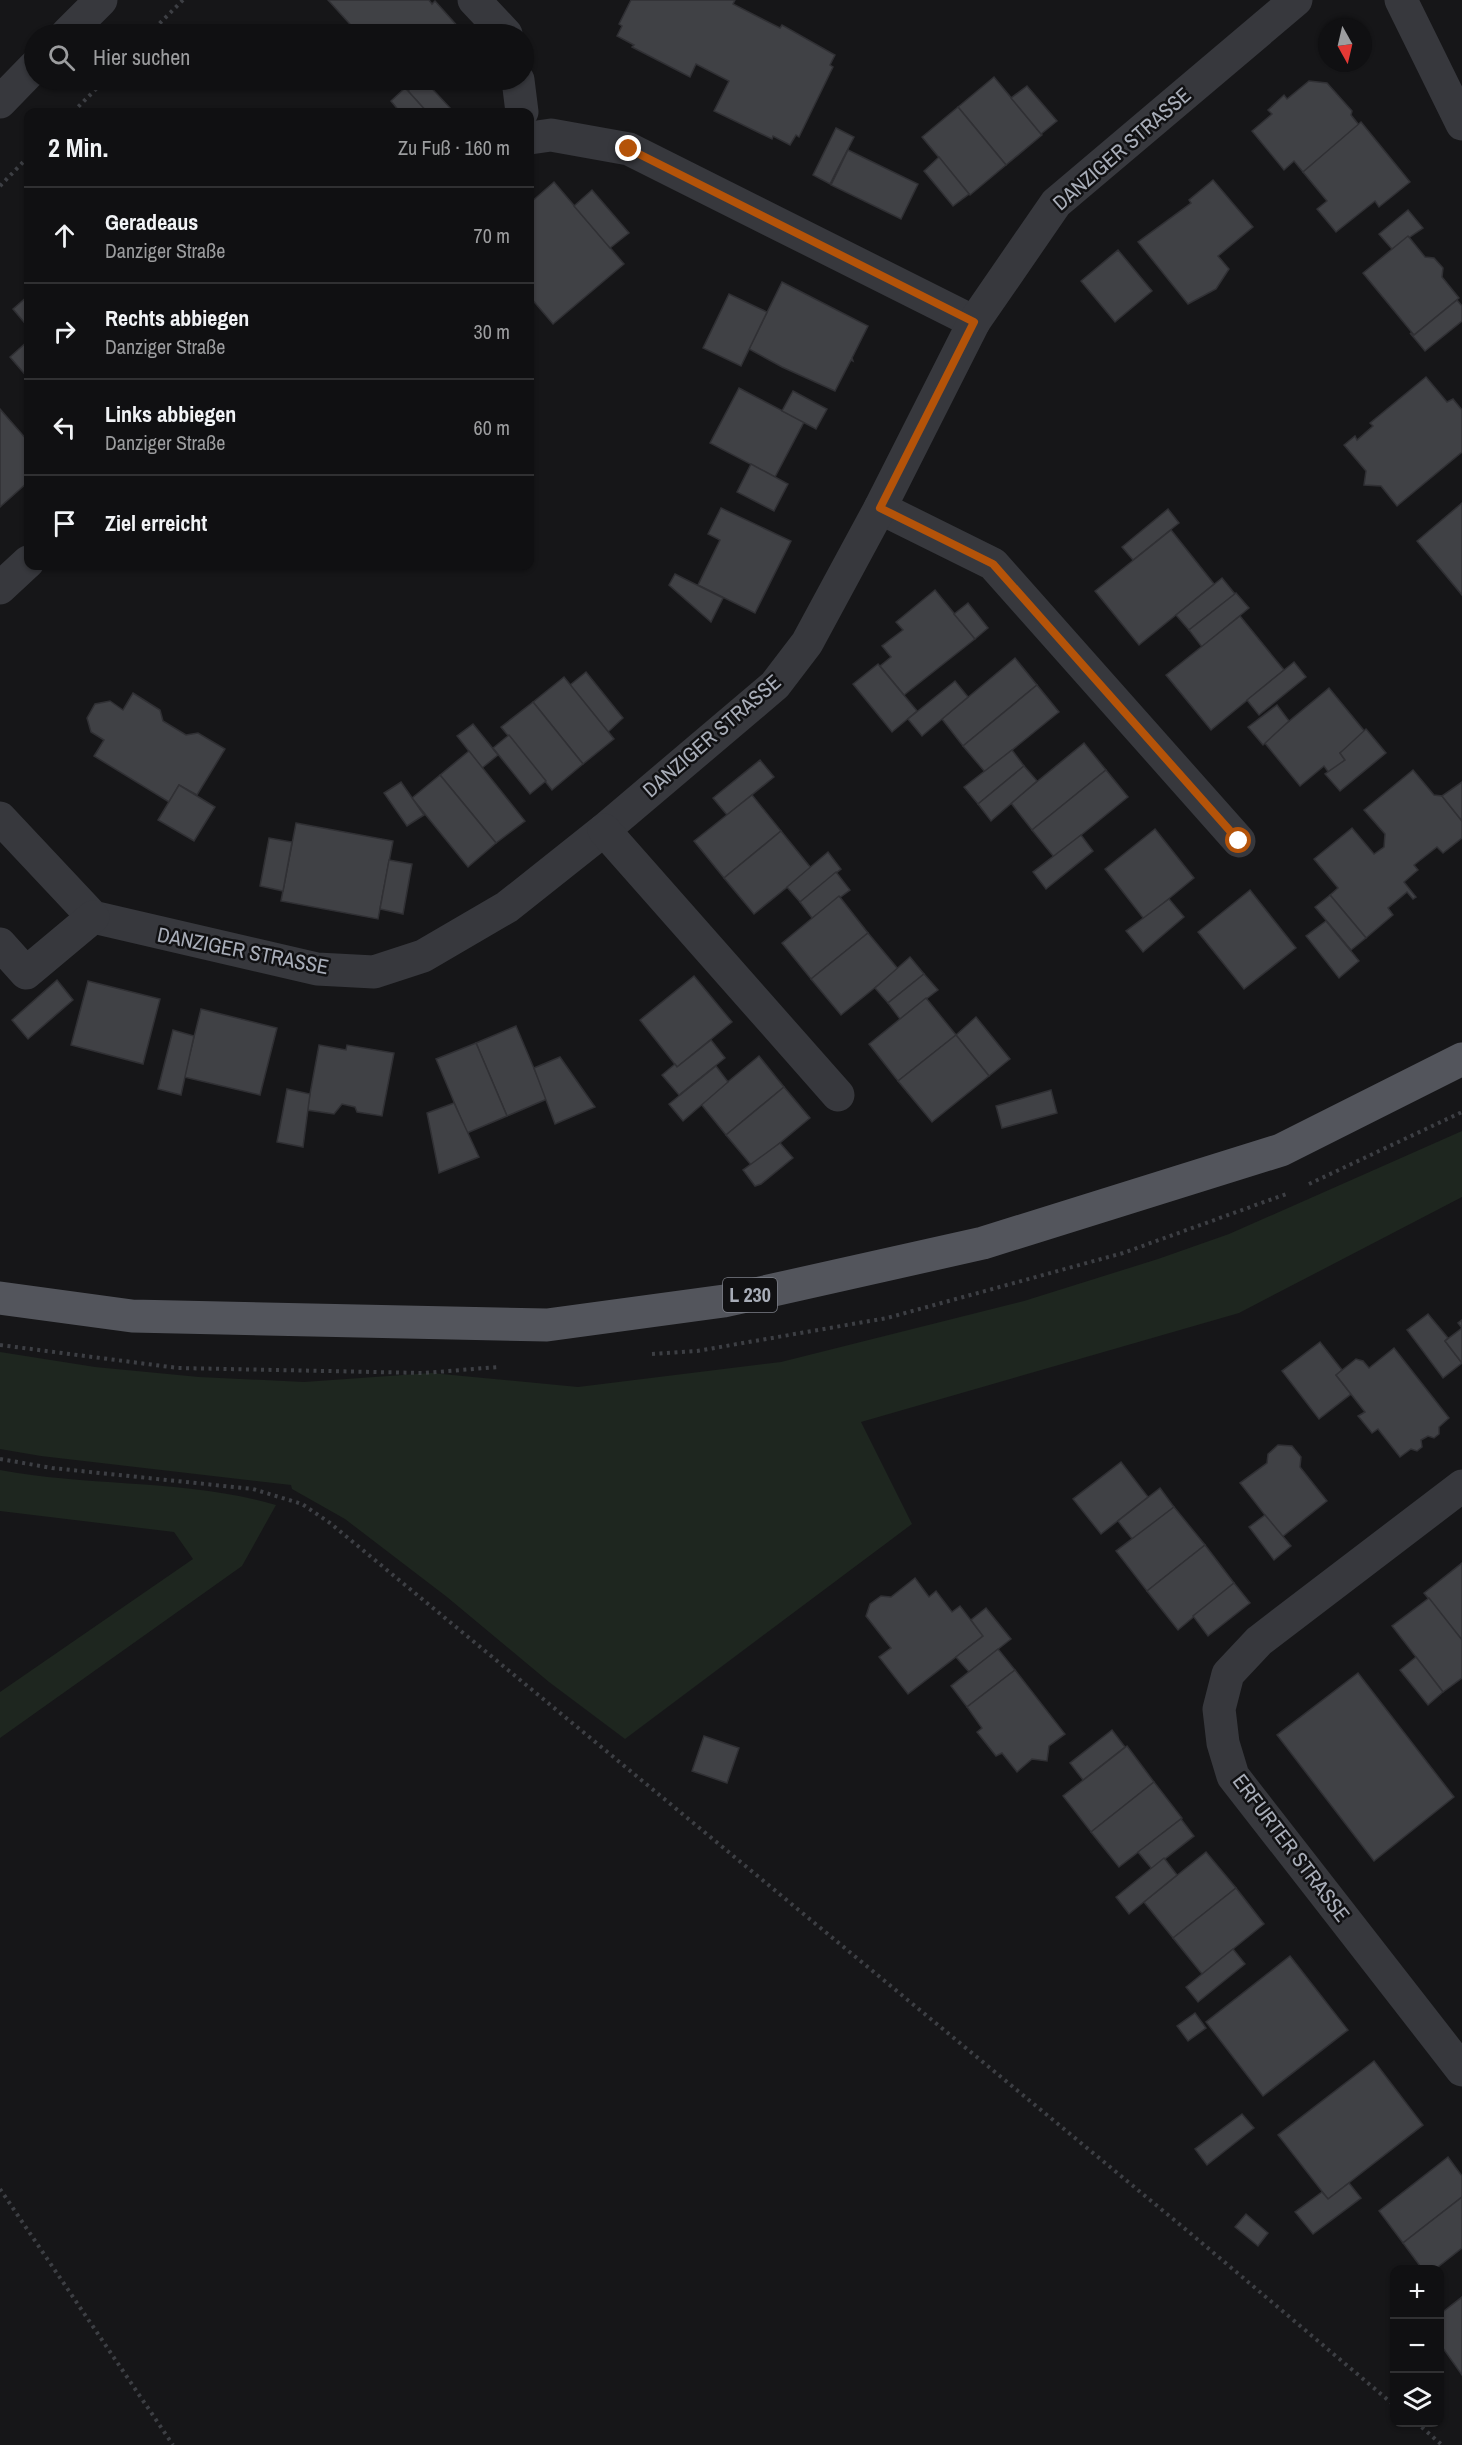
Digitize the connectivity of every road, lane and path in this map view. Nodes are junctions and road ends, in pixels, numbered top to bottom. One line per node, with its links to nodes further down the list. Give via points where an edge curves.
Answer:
1 (101, 0): 6 (street)
2 (183, 0): 7 (path)
3 (474, 0): 8 (street)
4 (1296, 0): 19 (street, DANZIGER STRASSE, via 1056,203)
5 (1401, 0): 15 (street)
6 (77, 24)
7 (159, 24)
8 (497, 24)
9 (24, 77): 12 (street)
10 (95, 90): 13 (path)
11 (519, 90): 14 (street)
12 (0, 102)
13 (77, 108)
14 (522, 108)
15 (1462, 124)
16 (534, 137): 19 (street, via 551,135 629,149)
17 (24, 161): 18 (path)
18 (0, 186)
19 (974, 322): 20 (street, DANZIGER STRASSE)
20 (880, 508): 24 (street, DANZIGER STRASSE, via 807,644 775,685); 25 (street, via 993,564)
21 (24, 566): 22 (street)
22 (0, 588)
23 (0, 818): 26 (street)
24 (604, 830): 26 (street, DANZIGER STRASSE, via 507,907 423,956 374,972 317,969); 29 (street)
25 (1239, 841)
26 (93, 917): 27 (street, via 26,973)
27 (0, 944)
28 (1462, 1059): 30 (main road, L 230, via 1270,1153 983,1244 724,1301 547,1325 132,1316)
29 (838, 1095)
30 (0, 1298)
31 (0, 1459): 35 (path, via 253,1489 302,1504 545,1700)
32 (1462, 1486): 33 (street, ERFURTER STRASSE, via 1259,1641 1228,1674 1219,1709 1223,1743 1233,1776)
33 (1462, 2070)
34 (0, 2189): 37 (path)
35 (1390, 2401)
36 (1422, 2427): 38 (path)
37 (173, 2445)
38 (1442, 2445)

